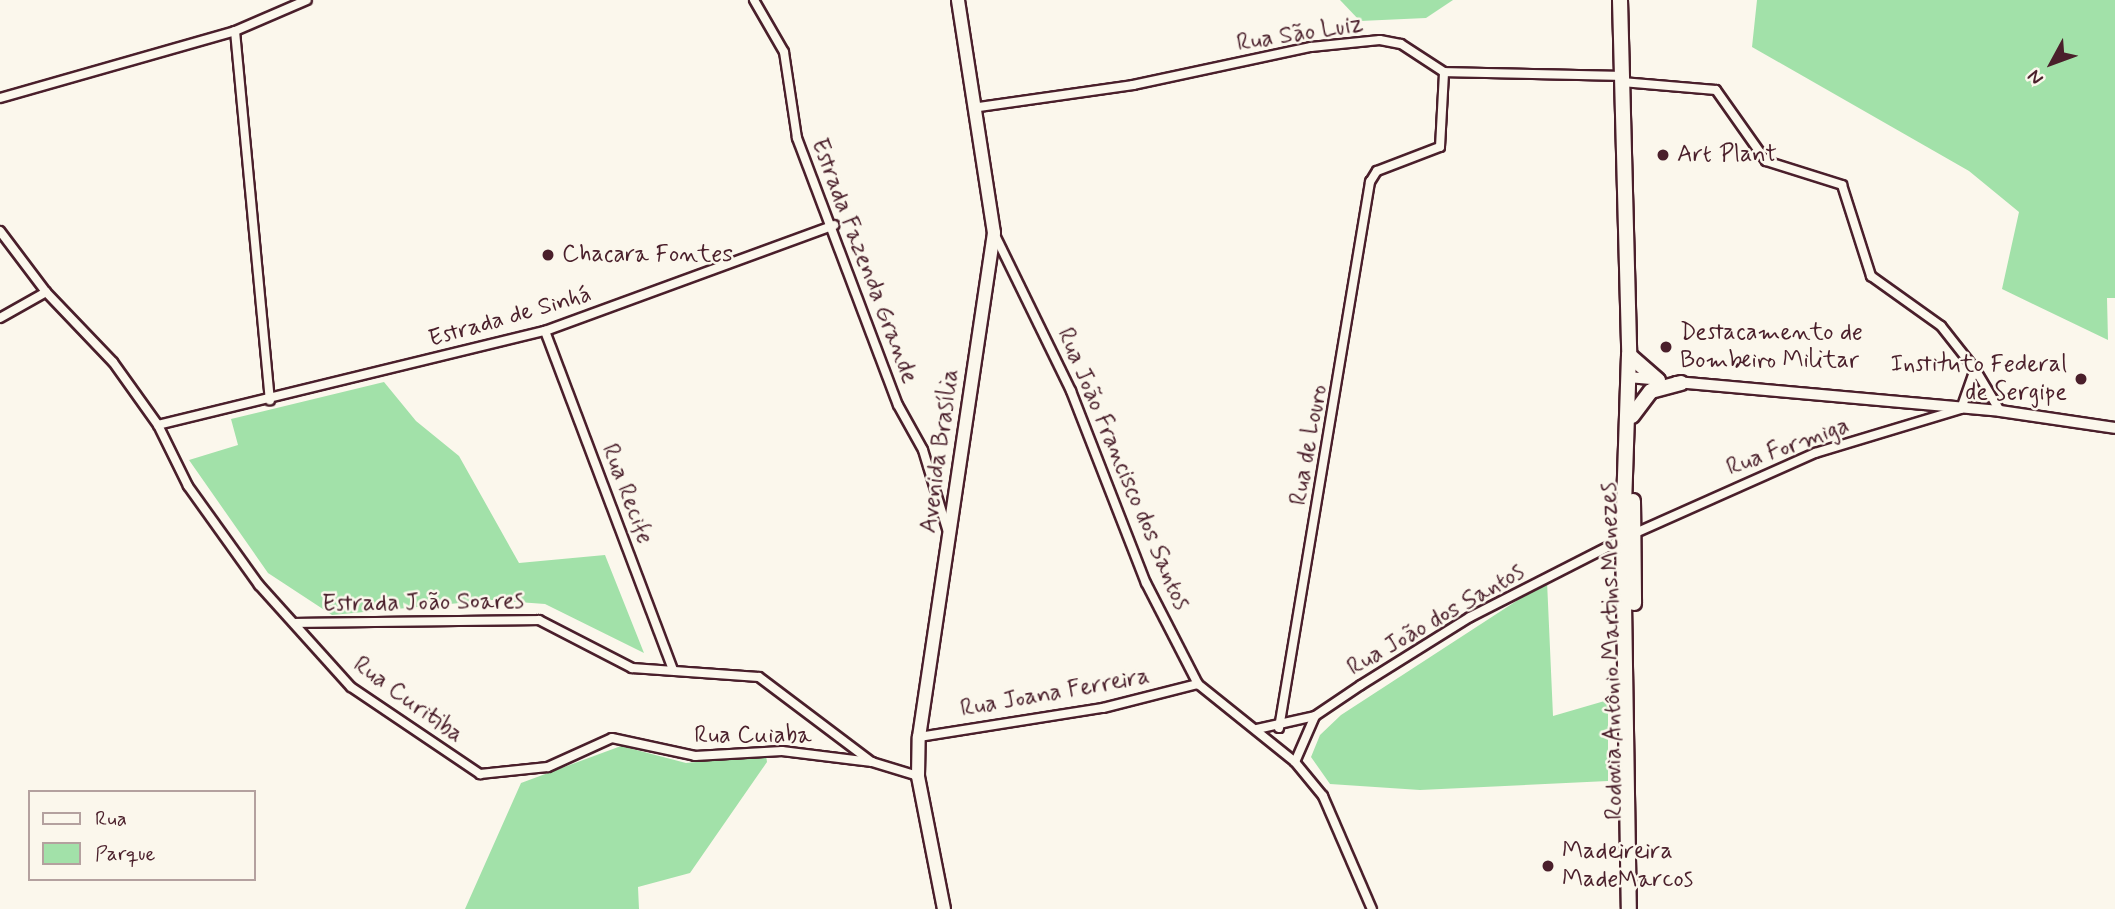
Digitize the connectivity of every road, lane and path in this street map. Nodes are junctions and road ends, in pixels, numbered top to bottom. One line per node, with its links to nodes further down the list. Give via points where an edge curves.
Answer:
1 (306, 0): 5 (street)
2 (754, 0): 10 (street, Estrada Fazenda Grande, via 784,52 795,130)
3 (958, 0): 9 (main road, Avenida Brasília)
4 (1620, 0): 7 (main road, Rodovia Antônio Martins Menezes)
5 (235, 31): 8 (street); 22 (street)
6 (1444, 72): 7 (street); 9 (street, Rua São Luiz, via 1401,44 1380,40 1303,48 1133,85); 34 (street, Rua de Louro, via 1442,143 1377,171 1370,182)
7 (1622, 79): 16 (main road, Rodovia Antônio Martins Menezes); 17 (street, via 1716,90 1766,161 1842,185 1871,276 1941,326)
8 (0, 98)
9 (979, 107): 12 (main road, Avenida Brasília)
10 (834, 225): 15 (street, Estrada de Sinhá); 28 (street, Estrada Fazenda Grande, via 898,405 925,455)
11 (0, 231): 13 (street, Estrada João Soares)
12 (994, 233): 28 (main road, Avenida Brasília); 32 (street, Rua João Francisco dos Santos, via 1071,391 1146,583)
13 (46, 292): 14 (street); 26 (street, Estrada João Soares, via 113,362)
14 (0, 318)
15 (545, 331): 22 (street, Estrada de Sinhá); 31 (street, Rua Recife)
16 (1629, 355): 18 (main road, Rodovia Antônio Martins Menezes); 19 (main road)
17 (1975, 369): 23 (street); 24 (street)
18 (1628, 377): 19 (street); 21 (main road, Rodovia Antônio Martins Menezes)
19 (1658, 380): 20 (street)
20 (1681, 383): 23 (street); 25 (main road, via 1651,391)
21 (1628, 394): 25 (main road, Rodovia Antônio Martins Menezes); 29 (main road, Rodovia Antônio Martins Menezes)
22 (270, 400): 26 (street, Estrada de Sinhá)
23 (1961, 409): 24 (street); 29 (street, Rua Formiga, via 1815,453)
24 (2000, 411): 27 (street)
25 (1632, 416): 29 (main road, Rodovia Antônio Martins Menezes)
26 (158, 425): 30 (street, Estrada João Soares, via 216,526)
27 (2115, 428)
28 (949, 535): 36 (main road, Avenida Brasília)
29 (1628, 536): 33 (street, Rua João dos Santos, via 1470,617); 43 (main road, Rodovia Antônio Martins Menezes); 44 (main road, Rodovia Antônio Martins Menezes)
30 (295, 623): 31 (street, Estrada João Soares, via 533,619 632,668); 39 (street, Rua Curitiba, via 346,682 480,774)
31 (673, 670): 37 (street, Estrada João Soares, via 759,677)
32 (1198, 684): 35 (street, Rua João Francisco dos Santos); 36 (street, Rua Joana Ferreira, via 1103,708)
33 (1315, 716): 34 (street, Rua João dos Santos); 38 (street)
34 (1279, 728): 35 (street, Rua João dos Santos)
35 (1256, 729): 38 (street, Rua João Francisco dos Santos)
36 (919, 737): 40 (main road, Avenida Brasília)
37 (872, 762): 39 (street, Rua Cuiaba, via 782,751 695,756 612,738 562,763); 40 (street, Estrada João Soares)
38 (1295, 762): 42 (street, Rua João Francisco dos Santos, via 1337,818)
39 (517, 773)
40 (918, 776): 41 (main road, Avenida Brasília)
41 (944, 909)
42 (1372, 909)
43 (1629, 909)
44 (1635, 909)

